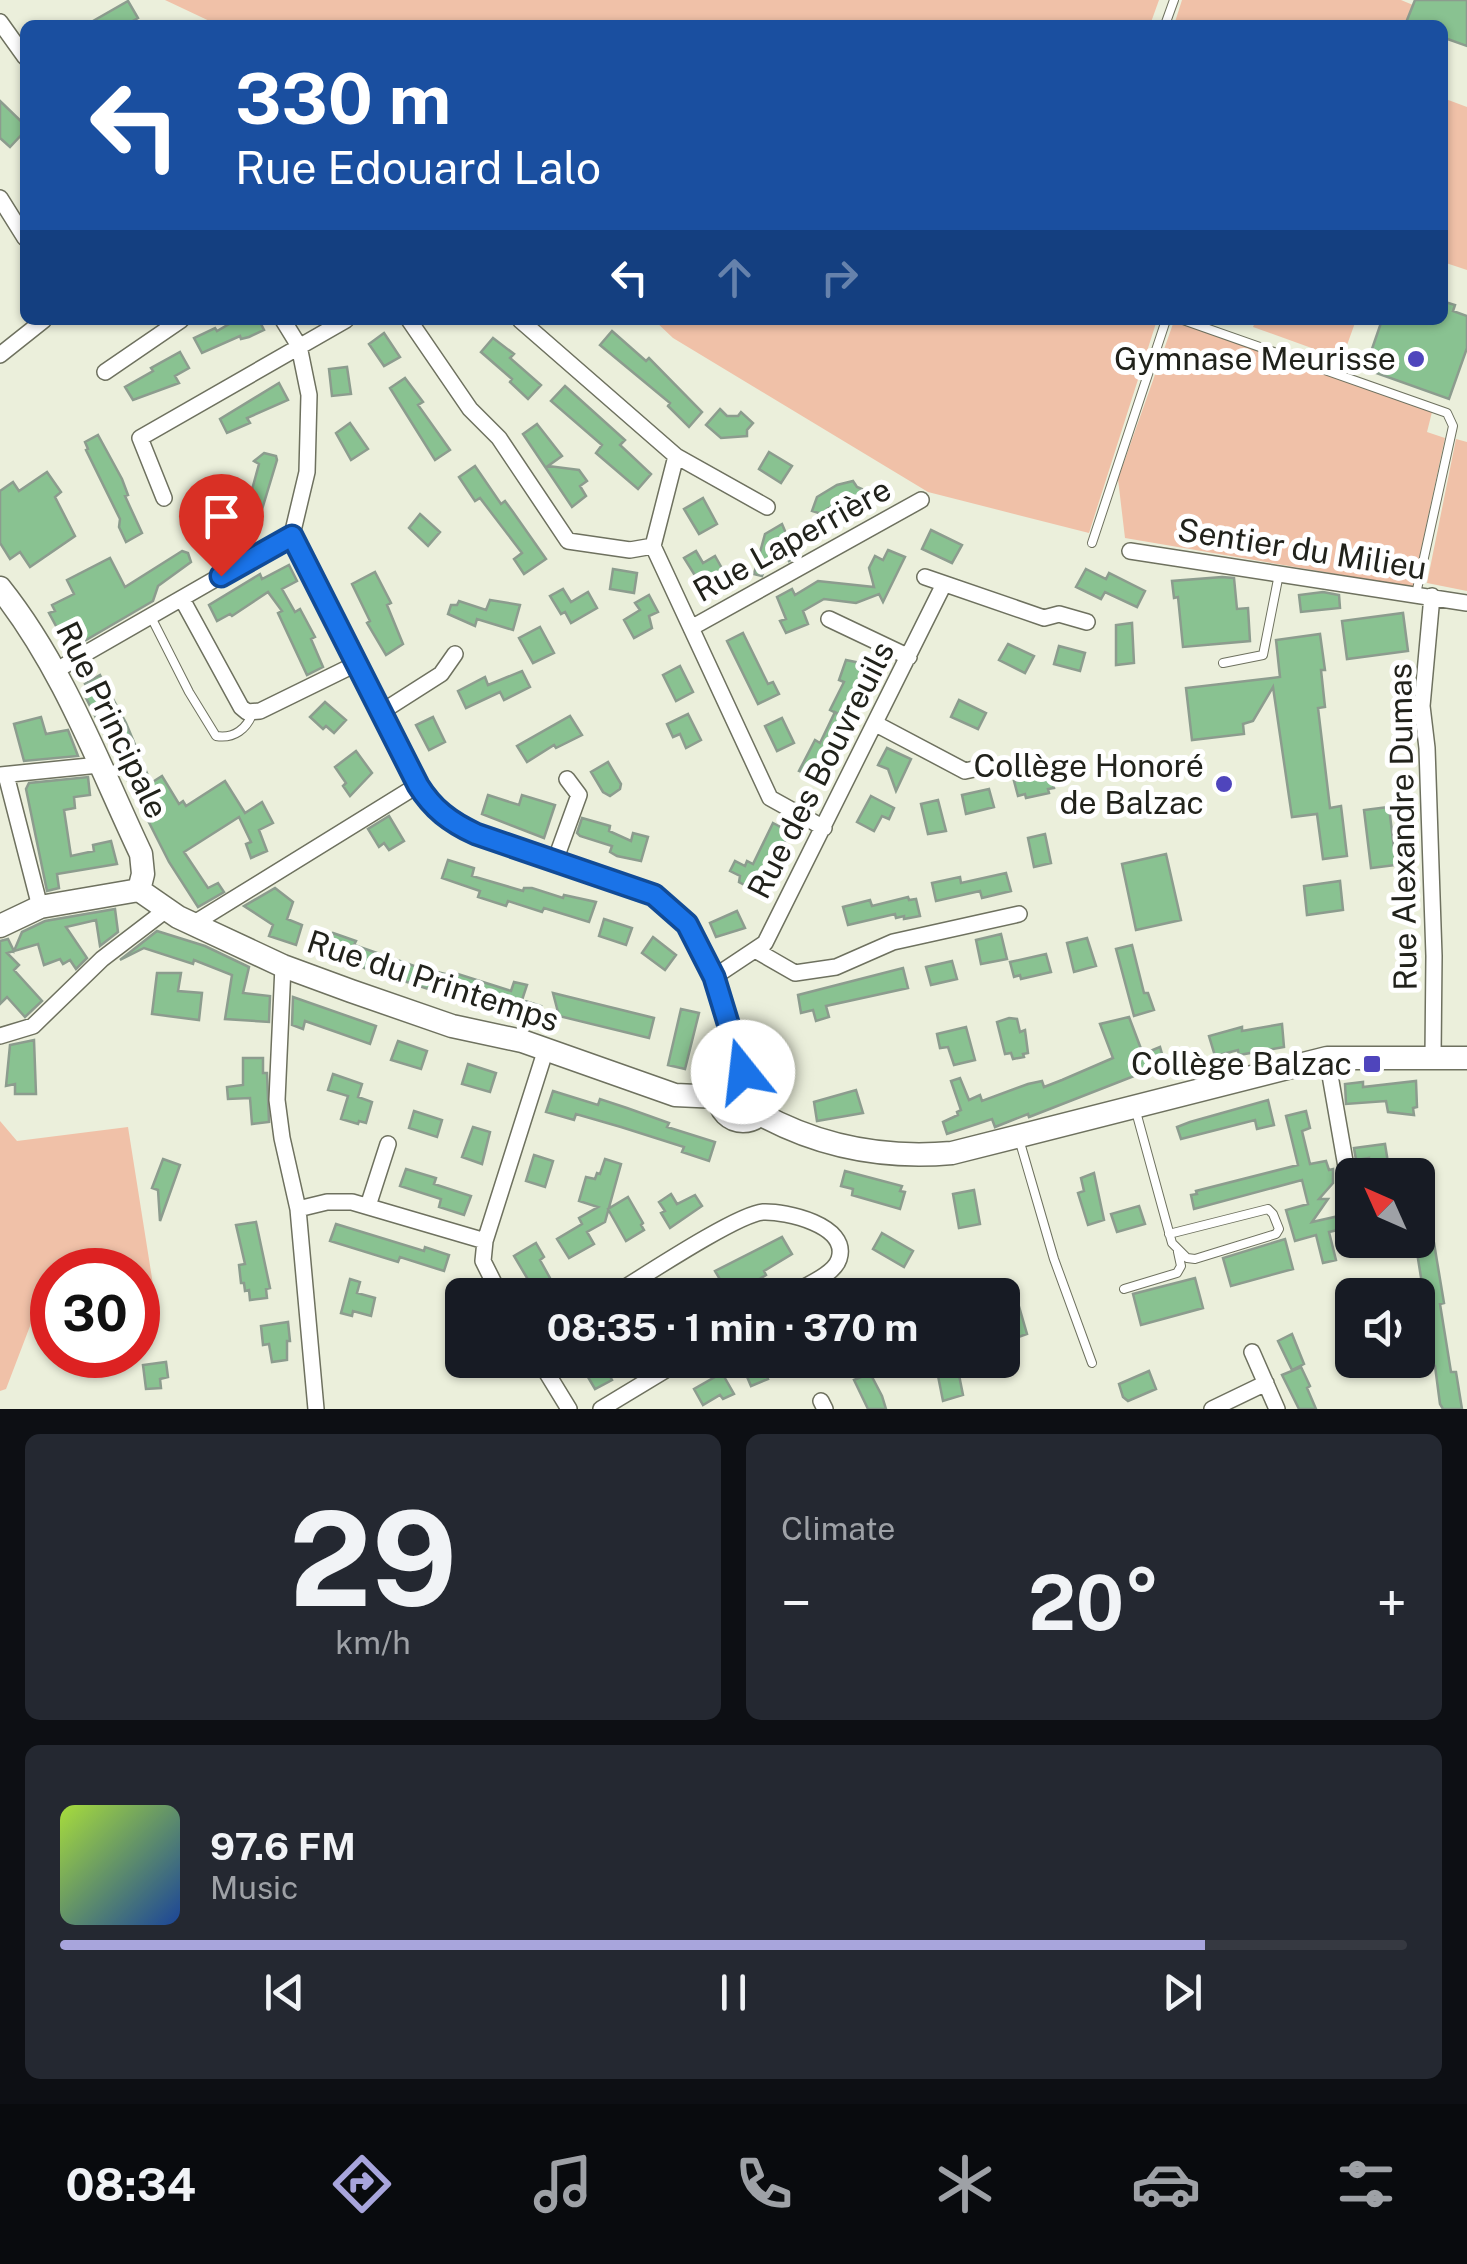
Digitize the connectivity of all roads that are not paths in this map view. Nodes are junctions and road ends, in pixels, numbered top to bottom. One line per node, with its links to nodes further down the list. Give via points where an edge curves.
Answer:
1 (0, 22): 2 (street)
2 (20, 50)
3 (0, 198): 4 (street)
4 (20, 230)
5 (38, 325): 14 (street)
6 (174, 325): 15 (street)
7 (286, 325): 13 (street)
8 (337, 325): 13 (street)
9 (412, 325): 22 (street, via 568,541 630,550)
10 (526, 325): 16 (street)
11 (1164, 325): 21 (lane)
12 (1196, 325): 27 (lane, via 1447,412 1453,426)
13 (299, 346): 17 (street, via 140,438); 20 (street, via 310,427)
14 (0, 355)
15 (106, 372)
16 (676, 456): 19 (street); 22 (street)
17 (164, 498)
18 (921, 500): 34 (street, Rue Laperrière)
19 (767, 507)
20 (292, 536): 29 (street); 37 (street)
21 (1092, 544)
22 (653, 546): 34 (street)
23 (1130, 551): 24 (street, Sentier du Milieu)
24 (1279, 574): 27 (street, Sentier du Milieu); 38 (lane, via 1264,655)
25 (925, 577): 26 (street)
26 (944, 584): 33 (street, via 1044,618 1059,614); 36 (street, Rue des Bouvreuils)
27 (1424, 595): 30 (street, Sentier du Milieu); 62 (street, Rue Alexandre Dumas)
28 (4, 598): 39 (main road, Rue Principale, via 31,627)
29 (182, 599): 31 (street); 41 (street, via 241,707)
30 (1467, 602)
31 (151, 617): 39 (street); 41 (lane, via 216,736 242,730)
32 (829, 619): 36 (street)
33 (1088, 622)
34 (691, 628): 48 (street, via 770,798)
35 (455, 654): 40 (street, via 441,674)
36 (909, 657): 42 (street, Rue des Bouvreuils)
37 (358, 662): 40 (street); 41 (street)
38 (1223, 663)
39 (55, 670): 43 (main road, Rue Principale)
40 (382, 711): 47 (street)
41 (253, 712)
42 (876, 724): 44 (street, via 965,771); 48 (street, Rue des Bouvreuils)
43 (100, 766): 45 (street); 50 (main road, Rue Principale, via 140,854)
44 (983, 767)
45 (3, 775): 51 (street)
46 (567, 779): 49 (street, via 579,795)
47 (418, 785): 49 (street, via 452,822); 54 (street)
48 (824, 828): 56 (street, Rue des Bouvreuils, via 765,944)
49 (555, 861): 58 (street, via 654,895 687,924)
50 (140, 890): 51 (main road); 52 (main road, Rue du Printemps)
51 (40, 907): 55 (main road)
52 (166, 910): 54 (main road, Rue du Printemps); 59 (street, via 102,959 33,1026)
53 (1019, 914): 56 (street, via 893,942 836,966 795,974)
54 (194, 924): 57 (main road, Rue du Printemps)
55 (0, 926)
56 (755, 950): 58 (street, Rue des Bouvreuils)
57 (283, 966): 60 (main road, Rue du Printemps); 72 (street, via 277,1100)
58 (714, 977): 64 (street)
59 (0, 1036)
60 (545, 1052): 65 (main road, Rue du Printemps, via 675,1095); 74 (street)
61 (1327, 1058): 62 (main road); 66 (main road); 70 (street)
62 (1433, 1058): 63 (main road)
63 (1467, 1058)
64 (743, 1072): 65 (main road, via 726,1080); 67 (main road, via 765,1087)
65 (719, 1096): 67 (main road, via 734,1119)
66 (1135, 1107): 68 (main road); 73 (lane)
67 (760, 1114): 68 (main road, via 801,1134 893,1156 952,1153)
68 (1018, 1136): 81 (lane)
69 (388, 1144): 71 (street)
70 (1344, 1158)
71 (368, 1206): 72 (street, via 338,1201); 74 (street)
72 (298, 1209): 85 (street)
73 (1170, 1234): 75 (lane); 75 (lane, via 1268,1209 1278,1229 1195,1259)
74 (485, 1241): 76 (street, via 483,1261)
75 (1178, 1252): 79 (lane, via 1176,1272)
76 (492, 1278)
77 (641, 1278): 78 (street, via 763,1212 827,1228 839,1259)
78 (817, 1278)
79 (1124, 1289)
80 (1252, 1352): 84 (street)
81 (1092, 1363)
82 (549, 1378): 86 (street)
83 (652, 1378): 87 (street)
84 (1266, 1382): 88 (street); 89 (street)
85 (316, 1409)
86 (569, 1409)
87 (601, 1409)
88 (1212, 1409)
89 (1276, 1409)

